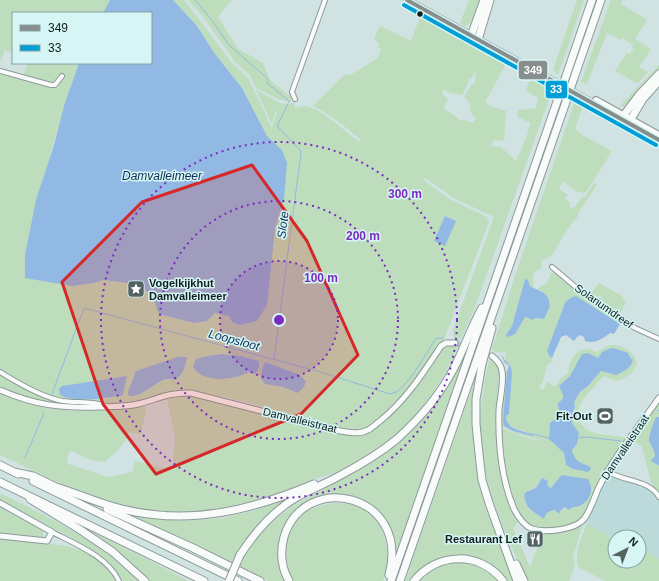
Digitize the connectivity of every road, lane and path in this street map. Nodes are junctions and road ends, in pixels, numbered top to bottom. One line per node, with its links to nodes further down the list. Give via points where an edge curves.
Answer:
1 (325, 0): 16 (street, via 292,92)
2 (407, 0): 11 (main road)
3 (484, 0): 11 (highway)
4 (490, 0): 11 (highway)
5 (588, 0): 9 (highway)
6 (592, 0): 9 (highway)
7 (601, 0): 10 (highway)
8 (606, 0): 10 (highway, via 598,22)
9 (587, 14): 22 (highway, bridge)
10 (592, 25): 23 (highway, bridge)
11 (475, 37): 17 (main road); 20 (main road)
12 (0, 71): 14 (street, via 51,85)
13 (659, 74): 17 (highway, via 634,100)
14 (62, 76)
15 (659, 81): 18 (highway, via 643,99)
16 (295, 99)
17 (624, 115): 18 (main road)
18 (631, 119): 19 (main road)
19 (659, 135)
20 (659, 140)
21 (552, 267): 24 (street, Solariumdreef, via 578,289 635,328)
22 (490, 296): 32 (highway, via 478,315 453,369 419,417 396,439); 51 (highway)
23 (492, 316): 40 (highway, via 494,322 482,364 476,399 476,424 482,480); 52 (highway)
24 (659, 339)
25 (455, 343): 30 (street, Damvalleistraat, via 441,346 414,387 386,416 368,430 361,432 340,431 191,393 172,393 138,404)
26 (492, 356): 33 (street, Damvalleistraat, via 499,362 502,372 499,426 501,458 510,498 521,521 541,530 564,529 580,523 586,516)
27 (0, 372): 30 (street, Damvalleistraat, via 56,399 96,402)
28 (0, 390): 30 (street, Damvalleistraat, via 25,400 55,407)
29 (659, 398): 33 (street, Damvalleistraat)
30 (108, 406)
31 (0, 465): 34 (highway)
32 (349, 470): 36 (highway, via 235,511 176,517 125,510); 46 (highway, bridge, via 297,497 254,534 240,555)
33 (607, 471): 38 (street, via 614,476 649,486)
34 (14, 472): 36 (highway, via 33,476); 47 (highway)
35 (0, 482): 37 (highway)
36 (56, 487): 48 (highway, via 170,537)
37 (13, 488): 44 (highway, via 113,552); 45 (highway)
38 (659, 497)
39 (0, 503): 41 (street)
40 (499, 530): 55 (highway); 56 (highway)
41 (52, 532): 42 (street, via 47,541); 43 (street, via 97,557 110,568)
42 (0, 536)
43 (119, 581)
44 (144, 581)
45 (204, 581)
46 (230, 581)
47 (238, 581)
48 (260, 581)
49 (289, 581): 50 (highway, via 281,552 290,523 308,506 320,500 338,498 360,502 374,512 384,524 392,549)
50 (388, 581)
51 (391, 581)
52 (400, 581)
53 (414, 581): 54 (highway, via 432,566 459,558 488,566)
54 (503, 581)
55 (517, 581)
56 (524, 581)

